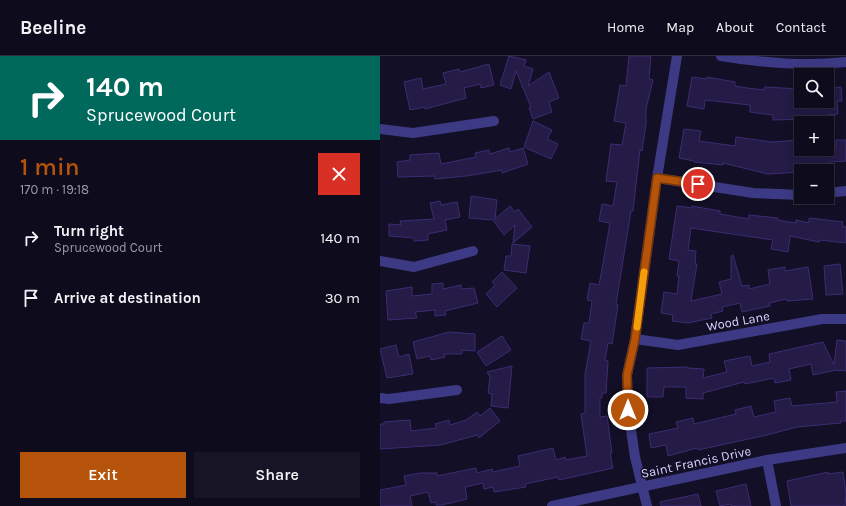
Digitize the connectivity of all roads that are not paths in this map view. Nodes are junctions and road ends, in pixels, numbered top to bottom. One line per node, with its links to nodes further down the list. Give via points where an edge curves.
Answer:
1 (677, 56): 6 (street)
2 (721, 56): 3 (street, via 764,63 820,65)
3 (846, 62)
4 (494, 120): 5 (street, via 413,133)
5 (380, 129)
6 (657, 178): 9 (street, via 753,193); 13 (street)
7 (846, 191): 8 (street)
8 (834, 192)
9 (794, 195)
10 (473, 251): 11 (street, via 414,267)
11 (380, 261)
12 (846, 319): 13 (street, Wood Lane, via 822,319 678,345)
13 (635, 339): 18 (street, via 627,375 628,410)
14 (457, 390): 15 (street)
15 (380, 398)
16 (846, 448): 17 (street, Saint Francis Drive)
17 (767, 460): 18 (street, Saint Francis Drive); 21 (street)
18 (642, 487): 19 (street, Saint Francis Drive); 20 (street)
19 (552, 506)
20 (647, 506)
21 (776, 506)

